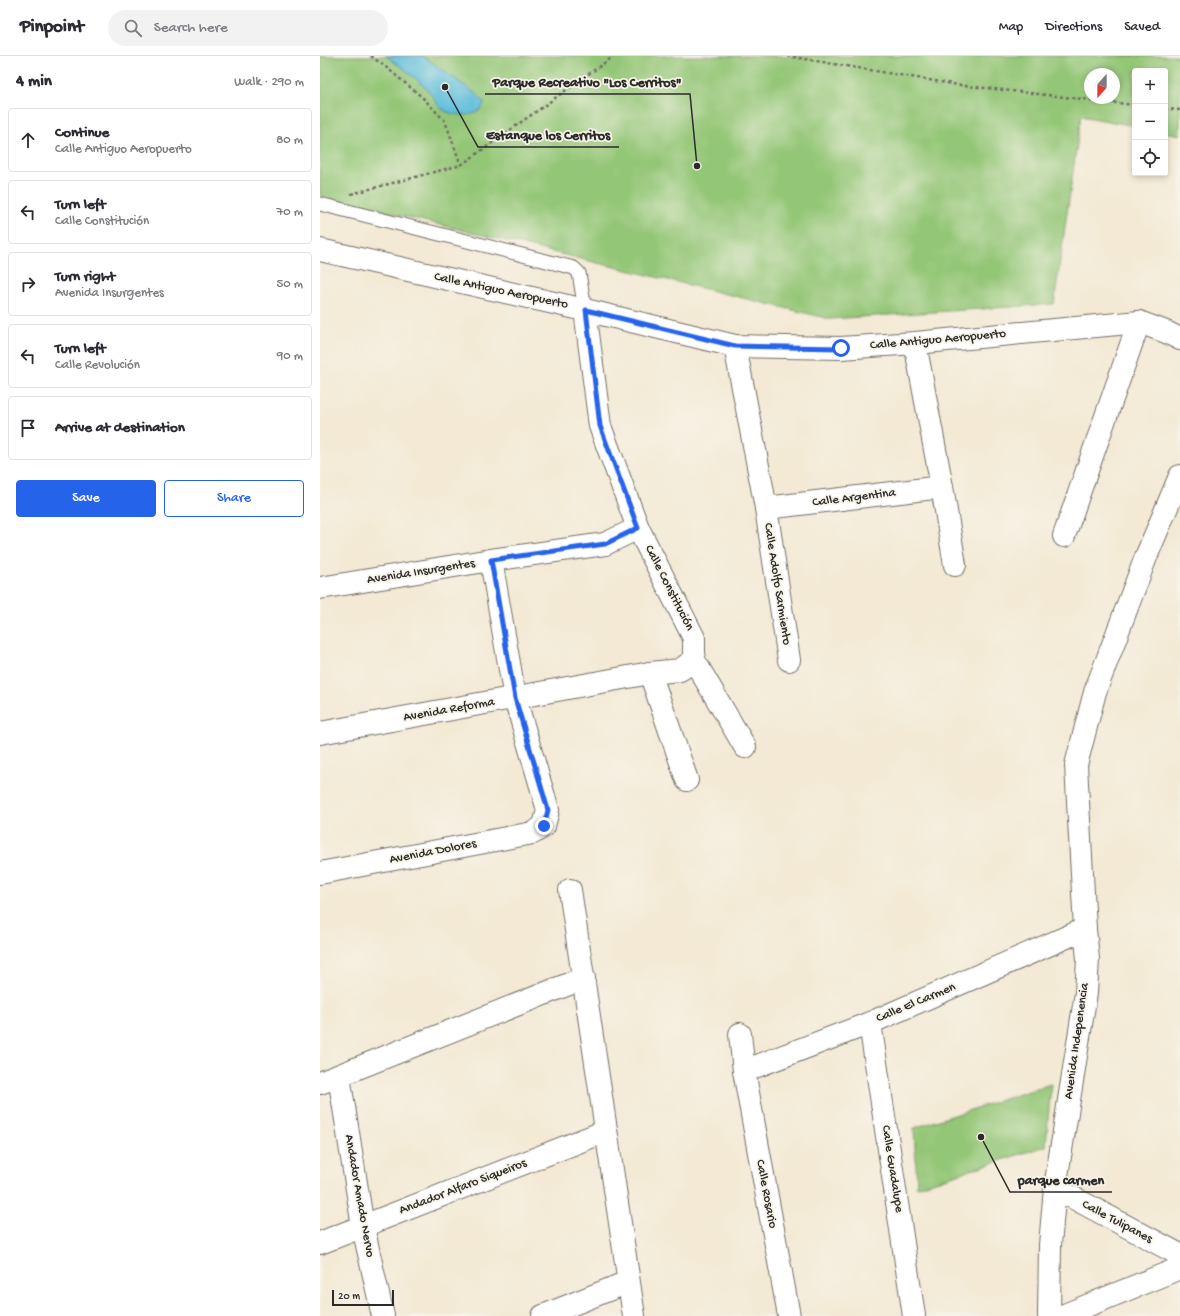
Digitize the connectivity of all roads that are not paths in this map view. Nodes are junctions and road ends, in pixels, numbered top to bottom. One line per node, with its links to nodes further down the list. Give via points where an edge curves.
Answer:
1 (320, 204): 3 (lane, via 574,268 579,273)
2 (320, 250): 3 (street, Calle Antiguo Aeropuerto)
3 (586, 310): 7 (street, Calle Antiguo Aeropuerto); 11 (street, Calle Constitución, via 600,426)
4 (1139, 322): 5 (street, Calle Antiguo Aeropuerto); 6 (street, Calle Antiguo Aeropuerto); 12 (street)
5 (1180, 339)
6 (915, 343): 7 (street, Calle Antiguo Aeropuerto, via 841,348); 9 (street)
7 (735, 346): 10 (street, Calle Adolfo Sarmiento)
8 (1180, 476): 25 (street, Avenida Indepenencia, via 1095,692 1076,765)
9 (942, 487): 10 (street, Calle Argentina); 14 (street)
10 (766, 508): 17 (street, Calle Adolfo Sarmiento)
11 (638, 528): 13 (street, Avenida Insurgentes, via 605,544); 16 (street, Calle Constitución, via 694,638)
12 (1064, 536)
13 (491, 560): 15 (street, Avenida Insurgentes); 19 (street)
14 (955, 565)
15 (320, 588)
16 (694, 660): 18 (street, Avenida Reforma, via 680,670); 21 (street)
17 (789, 660)
18 (650, 673): 19 (street, Avenida Reforma); 22 (street)
19 (515, 698): 20 (street, Avenida Reforma); 23 (street, Avenida Dolores, via 548,810 544,826 533,833)
20 (320, 734)
21 (745, 747)
22 (687, 780)
23 (320, 873)
24 (570, 890): 26 (street)
25 (1085, 930): 27 (street, Calle El Carmen); 32 (street, Avenida Indepenencia, via 1088,959 1086,993)
26 (584, 978): 30 (street); 31 (street)
27 (870, 1023): 29 (street, Calle El Carmen); 42 (street, Calle Guadalupe)
28 (740, 1034): 29 (street, Calle Rosario)
29 (744, 1071): 41 (street, Calle Rosario)
30 (329, 1080): 33 (street, Andador Amado Nervo)
31 (606, 1131): 33 (street, Andador Alfaro Siqueiros); 37 (street)
32 (1055, 1188): 35 (street, Calle Tulipanes); 43 (street, Avenida Indepenencia, via 1050,1245)
33 (363, 1227): 34 (street, Andador Alfaro Siqueiros); 38 (street, Andador Amado Nervo)
34 (320, 1243)
35 (1180, 1255)
36 (1180, 1268): 44 (street)
37 (628, 1282): 39 (street); 40 (street)
38 (382, 1316)
39 (544, 1316)
40 (634, 1316)
41 (789, 1316)
42 (914, 1316)
43 (1049, 1316)
44 (1062, 1316)

